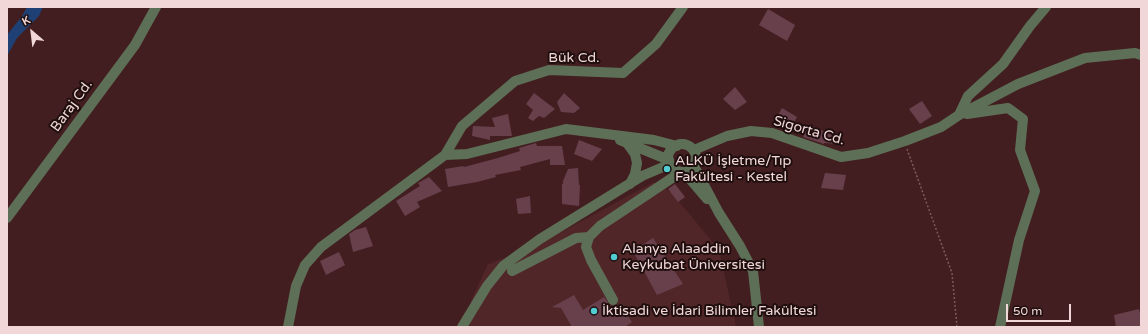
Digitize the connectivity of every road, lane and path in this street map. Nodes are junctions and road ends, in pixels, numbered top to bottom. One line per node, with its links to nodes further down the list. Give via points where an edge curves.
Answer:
1 (156, 7): 16 (street, Baraj Cd., via 135,45)
2 (683, 7): 11 (street, Bük Cd., via 656,44 624,73 549,70 515,81 462,126)
3 (1046, 7): 5 (street, via 1003,64 968,96)
4 (1141, 55): 5 (street, Sigorta Cd., via 1135,53 1085,58 1018,84)
5 (959, 115): 7 (street, Sigorta Cd., via 941,127); 24 (street, via 1008,108 1023,119 1020,150 1035,191 1019,240)
6 (607, 134): 8 (street); 9 (street, via 654,140); 11 (street, via 566,129 467,154)
7 (905, 141): 10 (street, Sigorta Cd., via 868,154 841,157 772,133 751,131 727,136); 23 (path, via 952,273)
8 (627, 143): 13 (street); 14 (street, via 635,154 637,163)
9 (677, 146): 10 (street, via 686,145); 13 (street, via 670,152)
10 (694, 150): 12 (street)
11 (445, 155): 20 (street, via 321,247 306,265 296,286)
12 (694, 166): 13 (street, via 689,170); 15 (street)
13 (675, 167): 14 (street, via 656,170); 15 (street); 17 (street, via 675,176 600,226)
14 (630, 184): 21 (street, via 540,239 503,266 487,286)
15 (719, 213): 22 (street, via 753,271)
16 (7, 218)
17 (589, 237): 18 (street, via 576,238); 19 (street, via 586,247)
18 (512, 271)
19 (613, 300)
20 (288, 327)
21 (462, 327)
22 (758, 327)
23 (957, 327)
24 (1000, 327)

